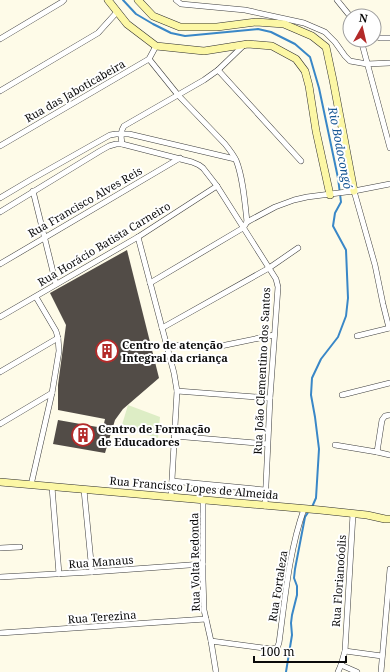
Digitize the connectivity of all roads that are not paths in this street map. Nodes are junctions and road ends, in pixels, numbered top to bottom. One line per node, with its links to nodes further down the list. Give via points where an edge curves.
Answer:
1 (64, 0): 8 (street)
2 (108, 0): 7 (street)
3 (138, 0): 28 (street, via 153,16 180,27 217,27 256,22 284,24 312,36 326,48)
4 (176, 0): 14 (street, via 181,4 245,10 304,23 325,32 350,61)
5 (337, 0): 6 (street)
6 (344, 8)
7 (118, 12): 10 (street, via 127,24); 16 (street, via 98,33)
8 (0, 39)
9 (245, 44): 10 (street, via 204,51); 15 (street); 29 (street, via 272,46 296,59 305,70 316,131)
10 (156, 46): 12 (street)
11 (363, 48): 14 (street)
12 (149, 59): 17 (street); 20 (street, Rua das Jaboticabeira)
13 (390, 63): 14 (street)
14 (367, 64): 21 (street)
15 (218, 70): 17 (street); 24 (street)
16 (0, 91)
17 (178, 95): 18 (street, via 128,123 121,130); 23 (street, via 225,144)
18 (121, 134): 19 (street); 23 (street); 30 (street, via 110,135)
19 (122, 144): 22 (street, Rua João Clementino dos Santos); 27 (street, Rua João Clementino dos Santos, via 109,146)
20 (0, 146)
21 (390, 148)
22 (180, 158): 26 (street, Rua João Clementino dos Santos, via 203,168); 34 (street, Rua Francisco Alves Reis)
23 (235, 159): 32 (street)
24 (301, 161)
25 (390, 184): 28 (street)
26 (217, 186): 33 (street, Rua João Clementino dos Santos); 35 (street, Rua Horácio Batista Carneiro)
27 (33, 191): 31 (street, Rua João Clementino dos Santos); 34 (street)
28 (351, 192): 29 (street); 44 (street, via 374,265)
29 (332, 194): 32 (street, via 287,202)
30 (0, 198)
31 (0, 212)
32 (248, 222): 33 (street)
33 (243, 228): 38 (street, Rua João Clementino dos Santos); 39 (street)
34 (45, 237): 37 (street, Rua Francisco Alves Reis); 40 (street)
35 (138, 237): 39 (street); 40 (street, Rua Horácio Batista Carneiro)
36 (298, 248): 38 (street)
37 (0, 264)
38 (269, 268): 43 (street); 45 (street, Rua João Clementino dos Santos, via 278,287)
39 (150, 282): 43 (street)
40 (56, 284): 41 (street, Rua Horácio Batista Carneiro)
41 (36, 296): 42 (street, Rua Horácio Batista Carneiro); 47 (street)
42 (0, 317)
43 (162, 328): 48 (street)
44 (389, 328): 46 (street)
45 (274, 335): 48 (street, via 216,347); 54 (street, Rua João Clementino dos Santos)
46 (357, 336)
47 (58, 338): 49 (street); 52 (street, via 59,351)
48 (166, 345): 51 (street)
49 (0, 372)
50 (390, 383): 53 (street)
51 (177, 391): 54 (street); 57 (street)
52 (52, 393): 56 (street); 64 (street)
53 (342, 396)
54 (270, 398): 58 (street, Rua João Clementino dos Santos)
55 (390, 415): 60 (street, via 382,420)
56 (0, 424)
57 (174, 436): 58 (street); 62 (street)
58 (267, 444): 67 (street, Rua João Clementino dos Santos)
59 (335, 445): 60 (street)
60 (377, 452): 61 (street)
61 (390, 455)
62 (172, 481): 67 (street); 68 (street)
63 (0, 482): 64 (street, Rua Francisco Lopes de Almeida)
64 (31, 485): 65 (street, Rua Francisco Lopes de Almeida)
65 (52, 487): 66 (street, Rua Francisco Lopes de Almeida); 79 (street)
66 (84, 490): 68 (street, Rua Francisco Lopes de Almeida); 78 (street)
67 (265, 490): 70 (street, Rua João Clementino dos Santos)
68 (171, 497): 69 (street, Rua Francisco Lopes de Almeida)
69 (204, 500): 70 (street, Rua Francisco Lopes de Almeida); 76 (street, Rua Volta Redonda)
70 (265, 506): 71 (street, Rua Francisco Lopes de Almeida)
71 (307, 509): 72 (street, Rua Francisco Lopes de Almeida); 84 (street, Rua Fortaleza, via 296,537 277,648)
72 (353, 514): 73 (street, Rua Francisco Lopes de Almeida); 87 (street, Rua Florianoóolis)
73 (388, 520)
74 (0, 548): 75 (street)
75 (20, 548)
76 (203, 564): 78 (street, Rua Manaus); 82 (street, Rua Volta Redonda)
77 (390, 569): 81 (street)
78 (92, 572): 79 (street, Rua Manaus)
79 (59, 574): 80 (street, Rua Manaus)
80 (0, 577)
81 (388, 612): 85 (street)
82 (206, 619): 83 (street, Rua Terezina); 84 (street, Rua Volta Redonda)
83 (0, 633)
84 (211, 641): 90 (street, Rua Volta Redonda)
85 (383, 646): 86 (street); 88 (street)
86 (390, 646)
87 (345, 651): 88 (street); 89 (street, Rua Florianoóolis)
88 (382, 656): 93 (street)
89 (341, 665): 91 (street, Rua Florianoóolis); 92 (street)
90 (216, 672)
91 (338, 672)
92 (357, 672)
93 (381, 672)

